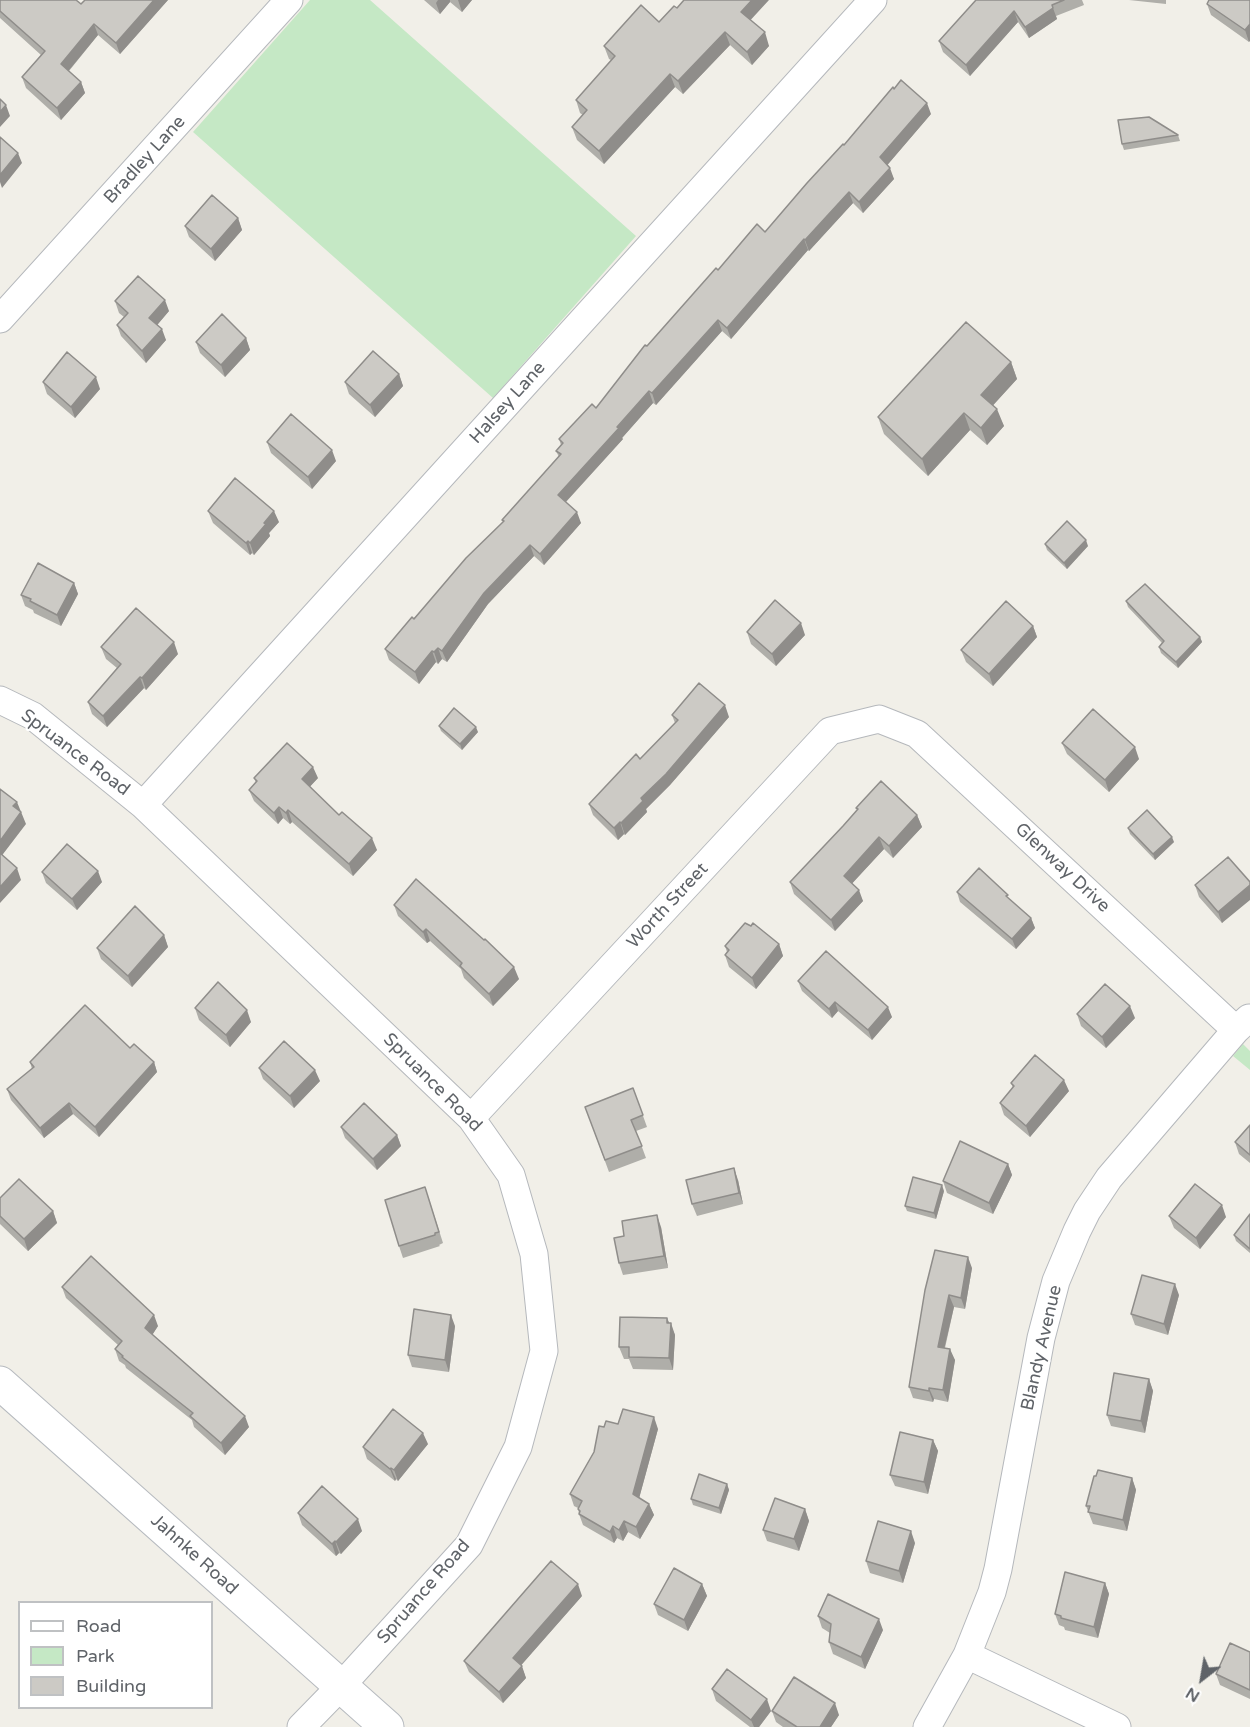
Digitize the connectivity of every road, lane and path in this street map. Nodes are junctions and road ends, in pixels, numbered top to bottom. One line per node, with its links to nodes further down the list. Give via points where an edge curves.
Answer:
1 (289, 0): 3 (street, Bradley Lane)
2 (873, 0): 6 (street, Halsey Lane)
3 (0, 319)
4 (0, 700): 6 (street, Spruance Road, via 33,716)
5 (879, 719): 7 (street, Glenway Drive, via 917,734); 8 (street, Worth Street, via 830,731)
6 (143, 806): 8 (street, Spruance Road)
7 (1243, 1023): 10 (street, Blandy Avenue, via 1108,1178 1087,1211 1066,1257 1041,1338 998,1569)
8 (471, 1118): 11 (street, Spruance Road, via 511,1175 534,1254 544,1351 518,1447 469,1545)
9 (0, 1383): 11 (main road, Jahnke Road)
10 (967, 1656): 14 (street, Blandy Avenue); 15 (street)
11 (341, 1686): 12 (street, Spruance Road); 13 (main road, Jahnke Road)
12 (301, 1727)
13 (387, 1727)
14 (927, 1727)
15 (1117, 1727)

